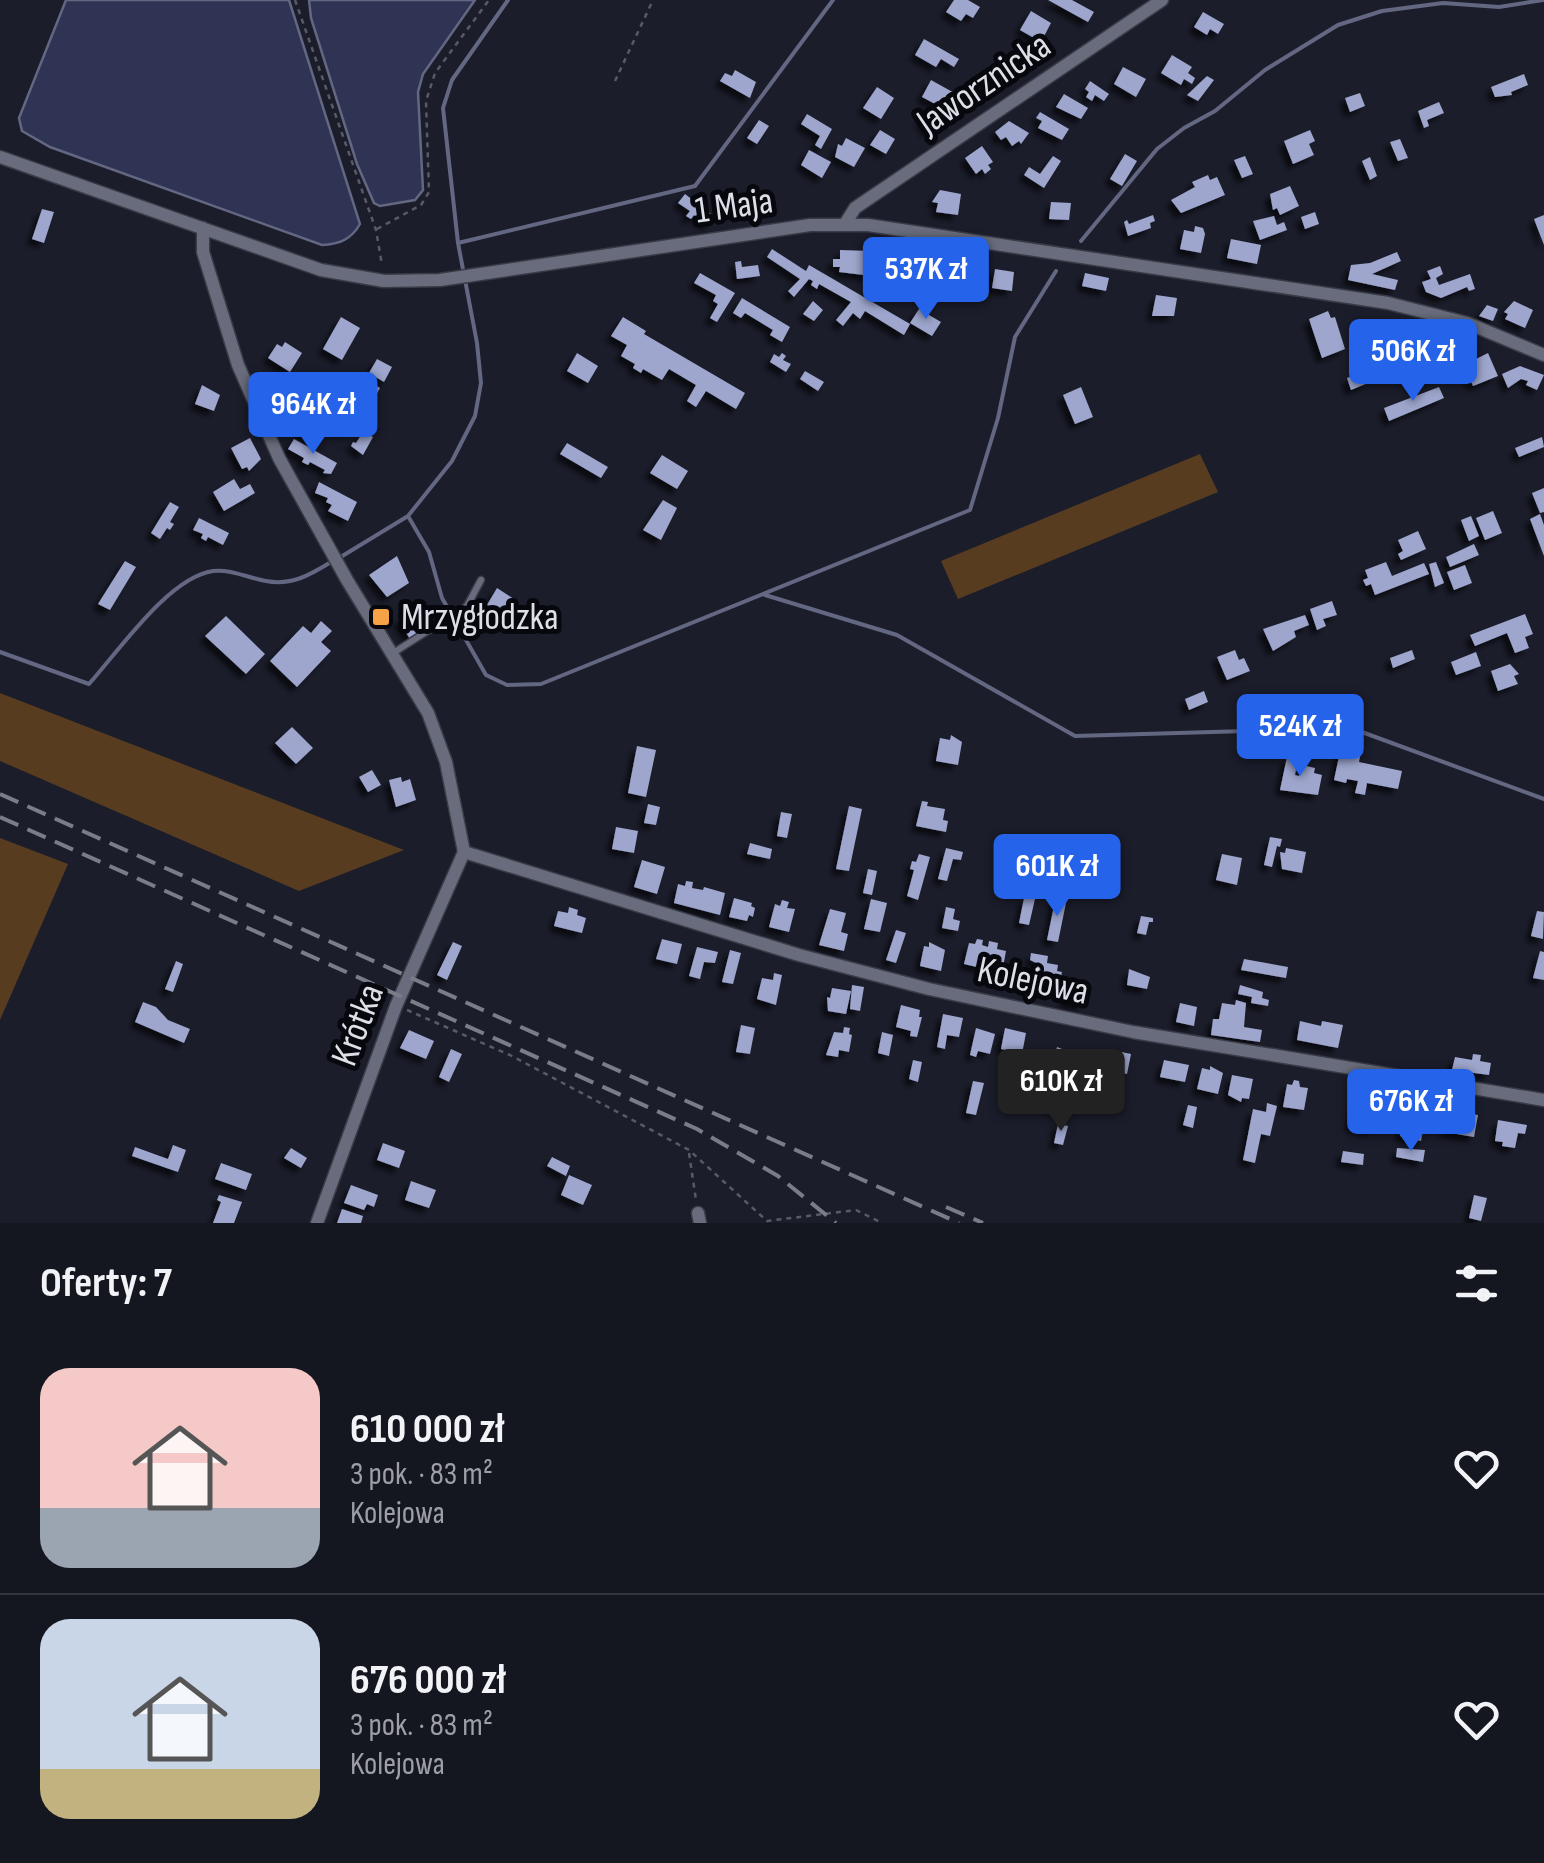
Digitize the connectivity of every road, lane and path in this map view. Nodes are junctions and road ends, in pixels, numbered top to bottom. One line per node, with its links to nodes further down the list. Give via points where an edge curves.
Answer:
1 (295, 0): 6 (path)
2 (302, 0): 6 (path)
3 (489, 0): 11 (path, via 436,73 426,100 429,192 421,205)
4 (654, 0): 7 (path)
5 (1162, 0): 9 (street, Jaworznicka, via 854,208)
6 (297, 7): 11 (path)
7 (616, 81)
8 (0, 157): 10 (street, 1 Maja)
9 (846, 224): 12 (street, 1 Maja, via 440,280); 13 (street, 1 Maja, via 1388,303 1468,323)
10 (204, 228): 12 (street, 1 Maja, via 321,270); 15 (street, via 203,252 248,391)
11 (376, 230): 12 (path)
12 (384, 281)
13 (1544, 355)
14 (481, 580): 15 (lane, via 473,599)
15 (392, 654): 16 (street, via 441,745)
16 (464, 852): 17 (street, Krótka); 18 (street, Kolejowa, via 945,993 1133,1032)
17 (396, 1006): 19 (path, via 510,1054); 21 (street, Krótka)
18 (1544, 1100)
19 (689, 1150): 20 (path); 22 (path, via 767,1221 856,1210)
20 (699, 1218)
21 (318, 1223)
22 (882, 1223)

